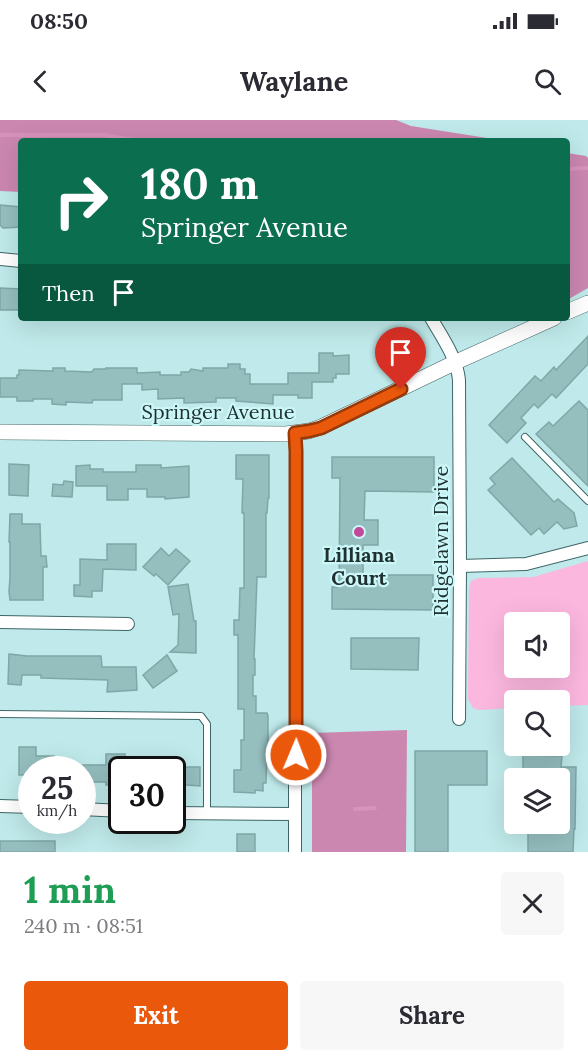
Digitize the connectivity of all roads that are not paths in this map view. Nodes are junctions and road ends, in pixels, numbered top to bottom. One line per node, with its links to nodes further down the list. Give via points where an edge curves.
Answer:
1 (0, 259): 2 (street)
2 (18, 261)
3 (588, 303): 4 (street)
4 (570, 311)
5 (433, 321): 7 (street, Ridgelawn Drive)
6 (547, 321): 7 (street, Springer Avenue)
7 (454, 363): 9 (street, Springer Avenue, via 321,428); 13 (street, Ridgelawn Drive, via 459,375)
8 (0, 432): 9 (street, Springer Avenue)
9 (295, 433): 18 (street)
10 (525, 437): 11 (lane)
11 (588, 501)
12 (588, 548): 13 (street, via 526,564)
13 (460, 566): 17 (street, Ridgelawn Drive)
14 (0, 622): 15 (street)
15 (128, 624)
16 (0, 714): 23 (lane, via 201,716 207,724)
17 (459, 719)
18 (296, 755)
19 (295, 774): 24 (street)
20 (0, 806): 21 (street)
21 (18, 807)
22 (186, 813): 23 (street)
23 (207, 814): 24 (street)
24 (295, 814): 25 (street)
25 (295, 852)

